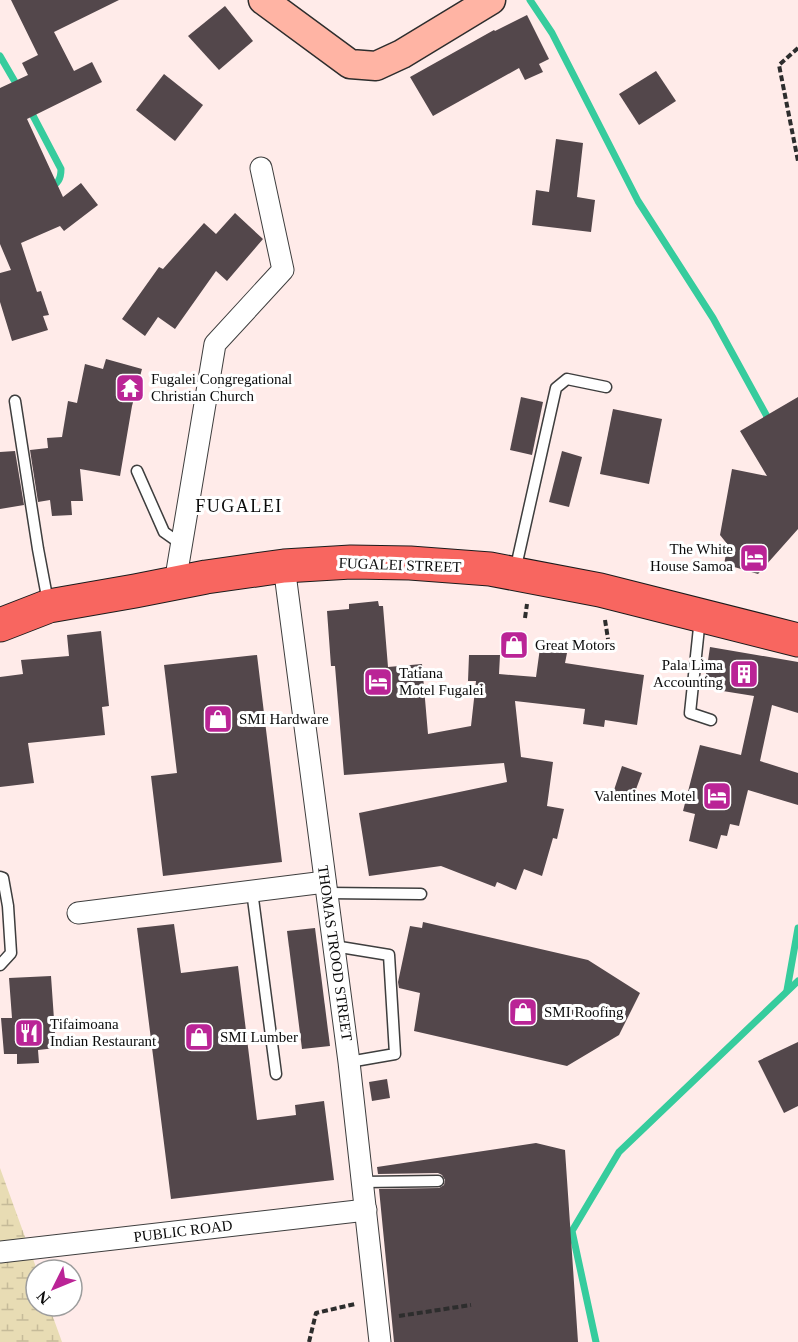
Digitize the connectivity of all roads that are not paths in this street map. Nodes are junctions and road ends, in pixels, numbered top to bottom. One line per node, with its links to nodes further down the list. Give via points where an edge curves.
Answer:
1 (263, 0): 2 (main road, via 350,64 376,66)
2 (491, 0)
3 (261, 168): 7 (street, via 283,270 215,344)
4 (606, 387): 9 (lane, via 567,379 556,388)
5 (15, 400): 11 (lane)
6 (137, 471): 7 (lane, via 164,532)
7 (181, 544): 10 (street)
8 (284, 566): 9 (main road, FUGALEI STREET, via 410,563); 10 (main road, FUGALEI STREET); 17 (street, THOMAS TROOD STREET)
9 (515, 574): 12 (main road, FUGALEI STREET)
10 (175, 583): 11 (main road, FUGALEI STREET)
11 (49, 606): 13 (main road, FUGALEI STREET)
12 (700, 615): 14 (main road, FUGALEI STREET); 15 (lane, via 690,713)
13 (0, 625)
14 (795, 636)
15 (711, 720)
16 (0, 877): 22 (lane, via 8,906 11,953)
17 (326, 888): 18 (street); 19 (lane); 21 (street, THOMAS TROOD STREET)
18 (252, 891): 20 (street); 24 (lane)
19 (422, 894)
20 (78, 913)
21 (334, 946): 23 (street, THOMAS TROOD STREET); 23 (lane, via 389,955 394,1054)
22 (0, 965)
23 (349, 1062): 26 (street, THOMAS TROOD STREET)
24 (276, 1074)
25 (438, 1181): 26 (lane)
26 (363, 1182): 27 (street, THOMAS TROOD STREET)
27 (366, 1210): 28 (street, PUBLIC ROAD); 29 (street, THOMAS TROOD STREET)
28 (0, 1252)
29 (380, 1342)

